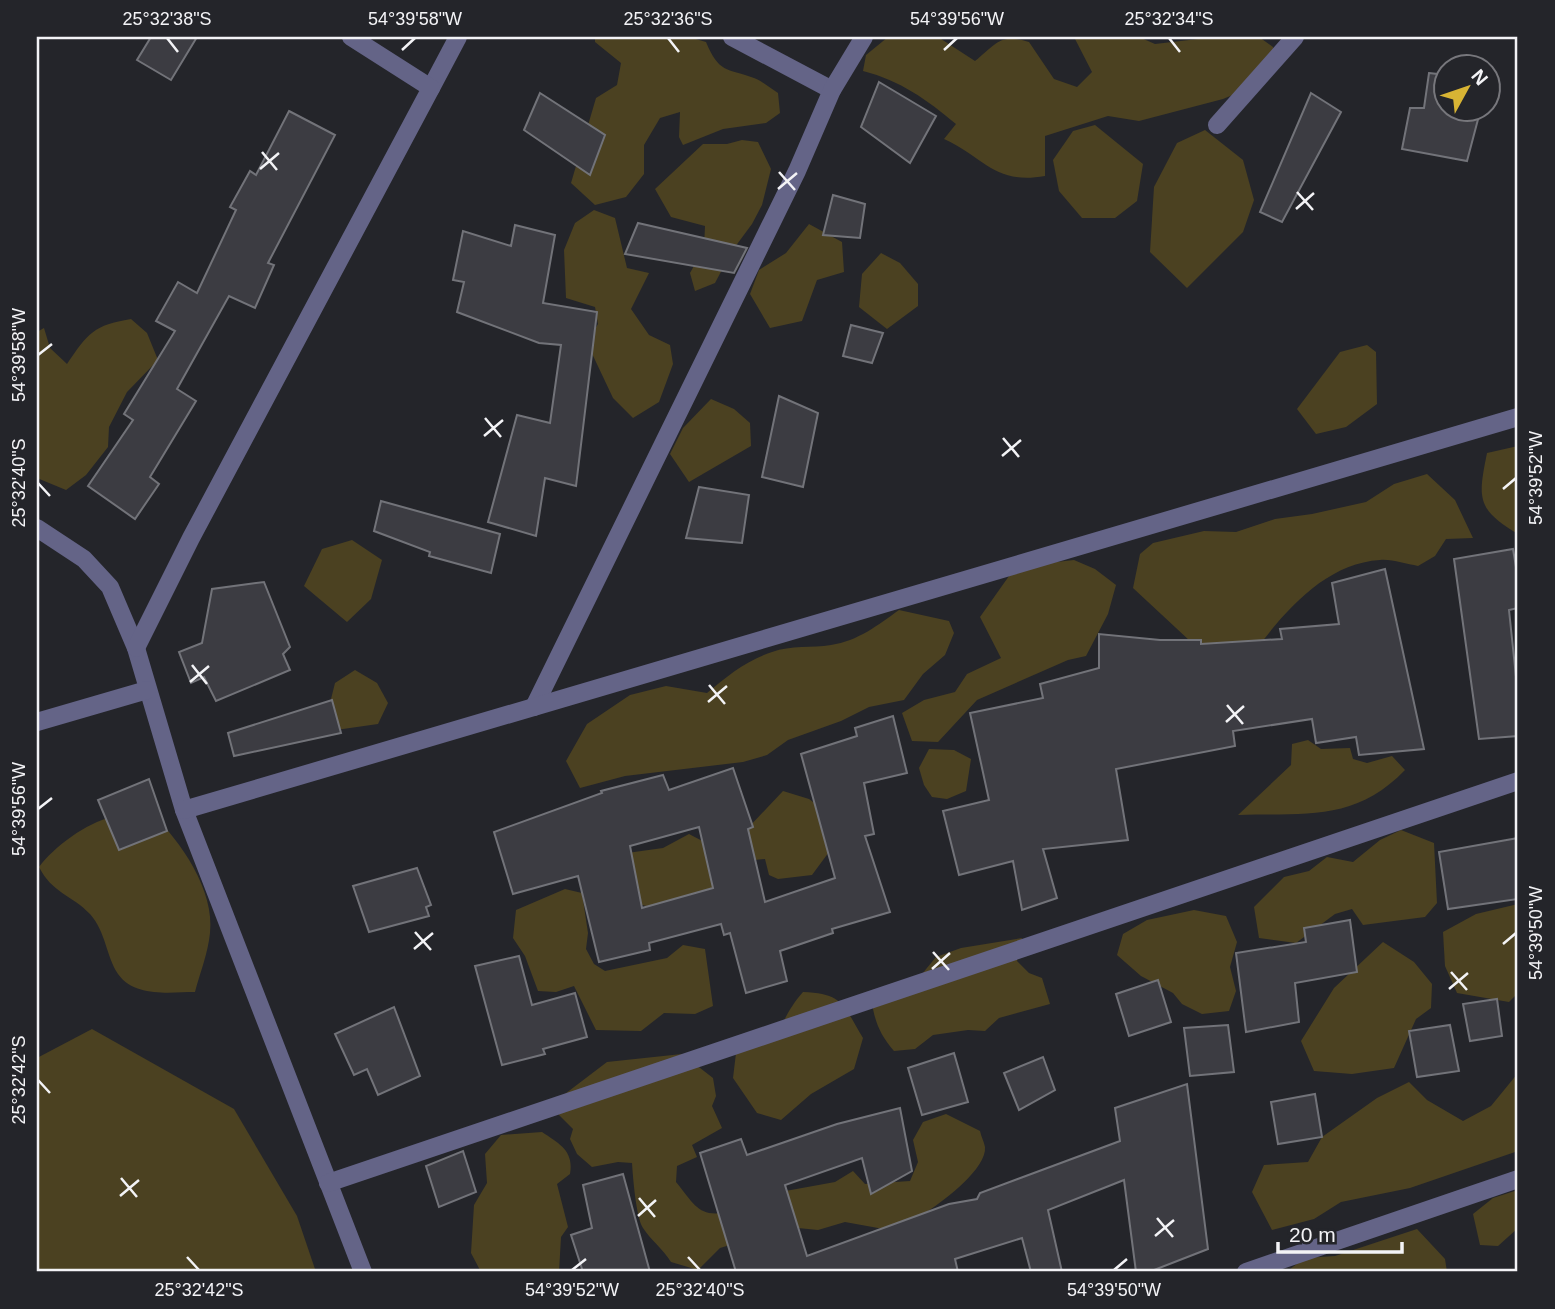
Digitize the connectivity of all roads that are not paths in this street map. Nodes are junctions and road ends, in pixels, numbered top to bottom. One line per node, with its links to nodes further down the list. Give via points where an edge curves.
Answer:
1 (351, 37): 6 (street)
2 (458, 37): 6 (street)
3 (732, 37): 7 (street)
4 (864, 37): 7 (street)
5 (1295, 37): 8 (street)
6 (431, 88): 11 (street)
7 (832, 90): 13 (street, via 797,171)
8 (1217, 125)
9 (1518, 417): 13 (street)
10 (37, 528): 11 (street, via 84,559 110,587)
11 (136, 648): 12 (street)
12 (147, 690): 14 (street); 16 (street)
13 (534, 707): 16 (street)
14 (37, 722)
15 (1518, 780): 18 (street)
16 (184, 810): 18 (street)
17 (1518, 1180): 20 (street)
18 (328, 1183): 19 (street)
19 (363, 1272)
20 (1246, 1272)

